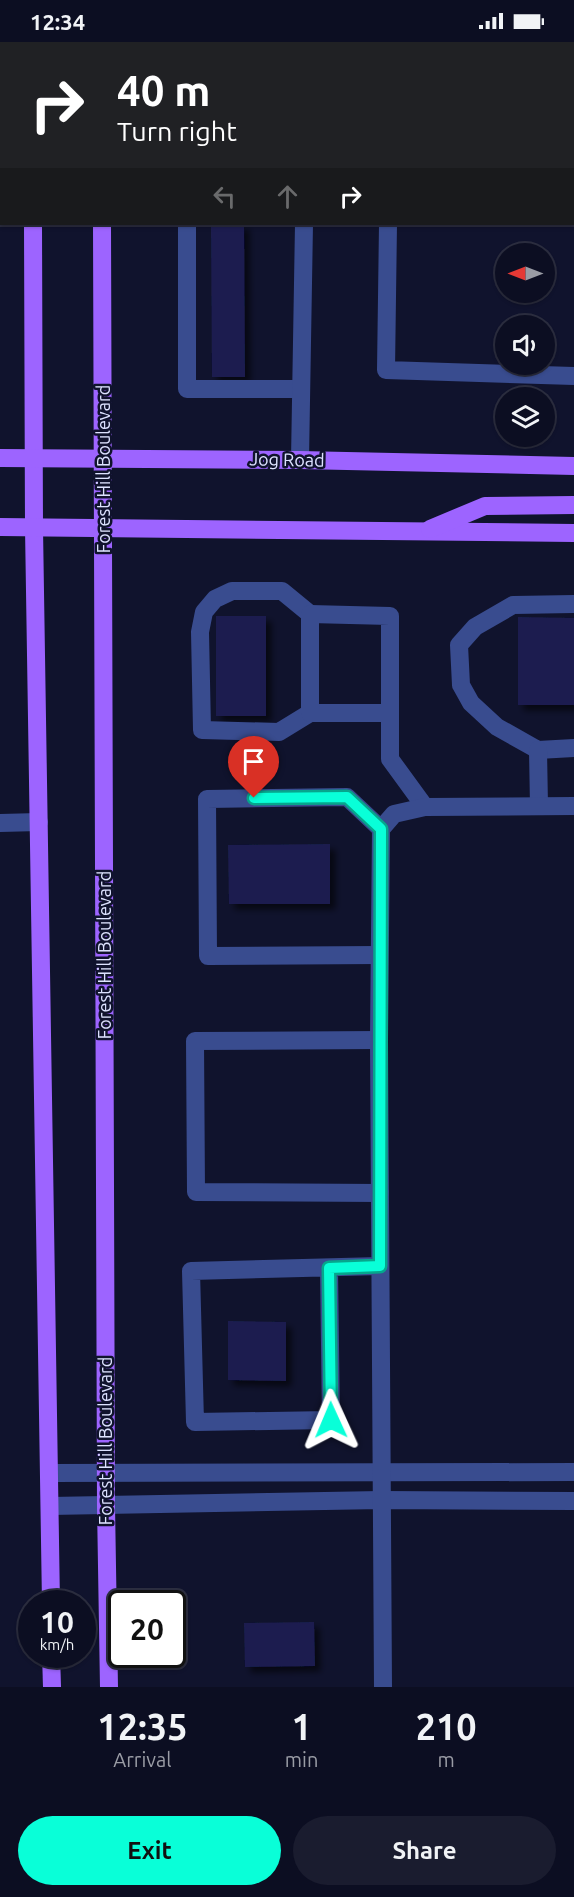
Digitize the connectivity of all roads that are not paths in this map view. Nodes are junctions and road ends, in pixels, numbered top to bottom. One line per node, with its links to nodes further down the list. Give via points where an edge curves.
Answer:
1 (33, 225): 9 (main road)
2 (102, 225): 10 (main road, Forest Hill Boulevard)
3 (187, 225): 7 (lane, via 187,389)
4 (304, 225): 7 (lane)
5 (388, 225): 6 (lane, via 386,370)
6 (574, 376)
7 (301, 389): 11 (lane)
8 (0, 458): 9 (main road, Jog Road)
9 (35, 459): 10 (main road, Jog Road); 15 (main road)
10 (104, 459): 11 (main road, Jog Road); 16 (main road, Forest Hill Boulevard)
11 (300, 460): 12 (main road, Jog Road)
12 (574, 466)
13 (574, 505): 17 (main road, via 485,506)
14 (0, 527): 15 (main road)
15 (34, 528): 16 (main road); 28 (main road)
16 (104, 528): 17 (main road); 38 (main road, Forest Hill Boulevard)
17 (420, 533): 18 (main road)
18 (574, 533)
19 (574, 604): 24 (lane, via 513,605 475,627 459,645 461,685 471,703 497,727)
20 (310, 614): 21 (lane); 21 (lane, via 282,591 232,591 215,599 204,612 200,632 202,730 279,732); 22 (lane, via 390,616)
21 (310, 713): 22 (lane)
22 (390, 713): 26 (lane, via 390,759)
23 (574, 748): 24 (lane)
24 (538, 750): 27 (lane)
25 (574, 806): 27 (lane)
26 (425, 807): 27 (lane); 30 (lane, via 394,814)
27 (539, 807)
28 (39, 822): 29 (lane); 37 (main road)
29 (0, 823)
30 (381, 829): 31 (lane); 31 (lane, via 347,797 207,798 208,956)
31 (379, 955): 32 (lane)
32 (379, 1040): 33 (lane); 33 (lane, via 195,1041 195,1089 196,1192)
33 (380, 1193): 34 (lane)
34 (380, 1266): 35 (lane); 39 (lane)
35 (329, 1268): 35 (lane, via 191,1271 195,1422 331,1420)
36 (574, 1472): 39 (lane)
37 (50, 1473): 38 (lane); 42 (main road)
38 (106, 1474): 39 (lane); 43 (main road, Forest Hill Boulevard)
39 (381, 1474): 40 (lane)
40 (381, 1500): 41 (lane); 43 (lane); 48 (lane)
41 (574, 1501)
42 (50, 1506): 43 (lane); 44 (main road)
43 (106, 1506): 47 (main road, Forest Hill Boulevard)
44 (51, 1590)
45 (51, 1668): 46 (main road)
46 (52, 1687)
47 (109, 1687)
48 (383, 1687)

